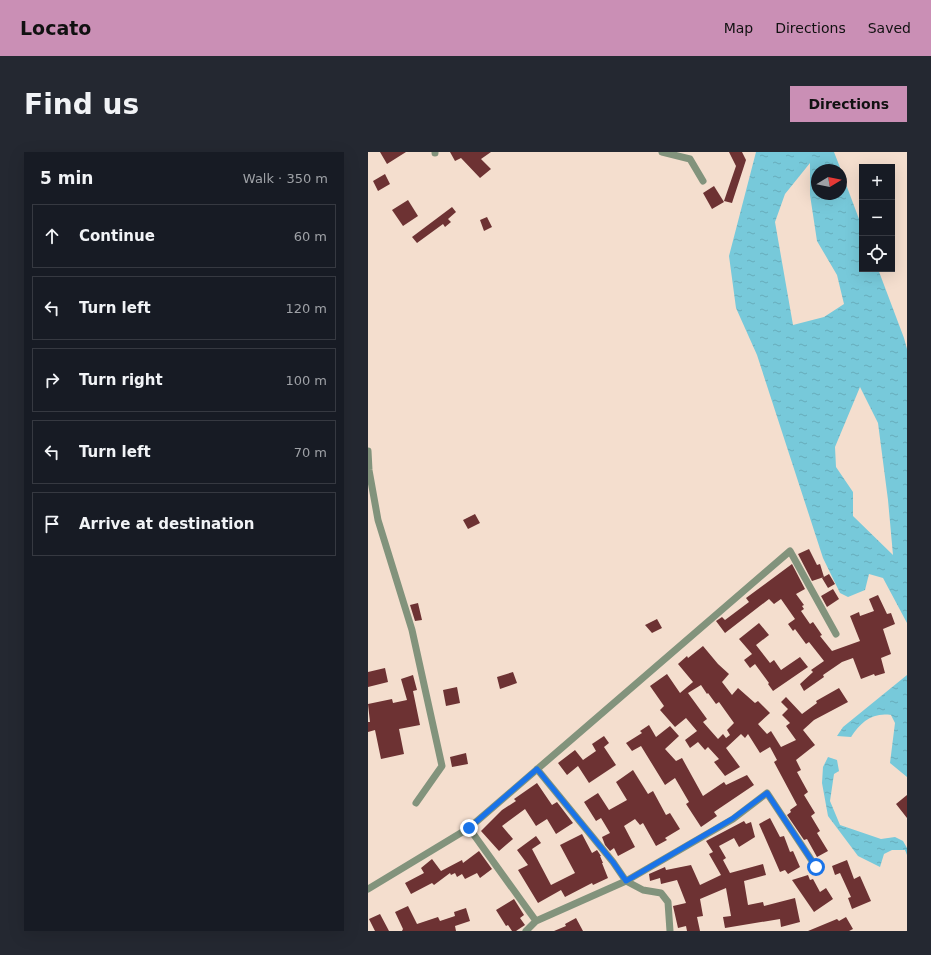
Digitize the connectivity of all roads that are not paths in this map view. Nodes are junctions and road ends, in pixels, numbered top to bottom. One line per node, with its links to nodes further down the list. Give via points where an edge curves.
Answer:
1 (662, 152): 2 (street, via 690,159)
2 (703, 181)
3 (368, 451): 6 (street, via 378,520 412,630 442,766)
4 (836, 634): 5 (street, via 790,551)
5 (537, 769): 7 (street); 9 (street)
6 (416, 803)
7 (469, 828): 10 (street); 11 (street)
8 (816, 867): 9 (street, via 767,793 732,819)
9 (626, 881): 11 (street); 13 (street, via 643,890 661,893 668,902)
10 (368, 888)
11 (536, 921): 12 (street)
12 (526, 931)
13 (670, 931)

